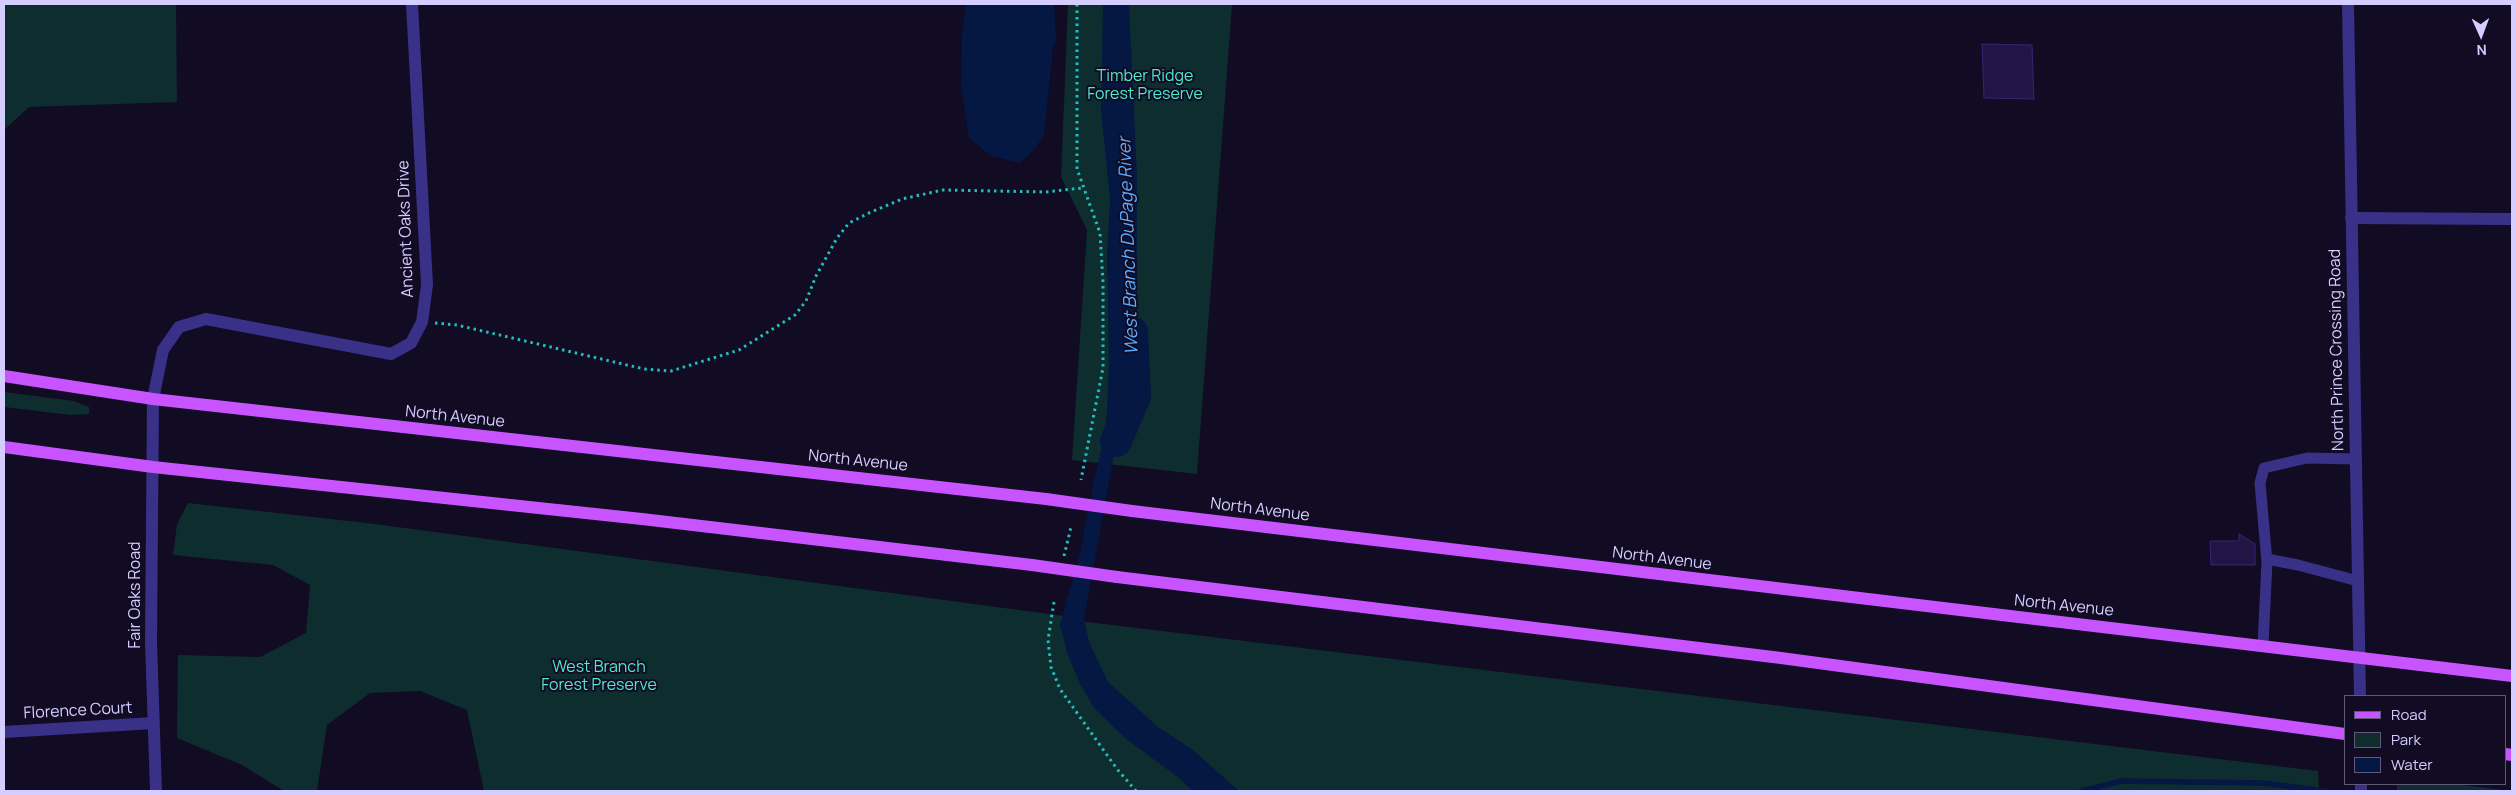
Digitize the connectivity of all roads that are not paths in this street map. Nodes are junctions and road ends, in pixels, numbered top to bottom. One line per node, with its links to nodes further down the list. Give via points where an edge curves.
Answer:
1 (412, 4): 6 (street, Ancient Oaks Drive, via 427,286 422,322 411,343 390,354 206,319 179,327 162,350)
2 (2348, 4): 3 (street, North Prince Crossing Road)
3 (2351, 218): 4 (street); 8 (street, North Prince Crossing Road)
4 (2512, 219)
5 (4, 376): 6 (main road, North Avenue)
6 (153, 399): 9 (street, Fair Oaks Road); 12 (main road, North Avenue, bridge, via 1046,499 1804,593)
7 (4, 447): 9 (main road)
8 (2355, 459): 10 (lane, via 2307,458 2264,468 2260,483); 11 (street, North Prince Crossing Road)
9 (153, 467): 16 (street, Fair Oaks Road, via 151,642); 18 (main road, bridge, via 1032,565 1781,658)
10 (2267, 559): 11 (lane); 12 (lane)
11 (2358, 581): 13 (street, North Prince Crossing Road)
12 (2263, 645): 13 (main road, North Avenue)
13 (2359, 656): 14 (main road, North Avenue); 15 (street, North Prince Crossing Road)
14 (2512, 676)
15 (2360, 695)
16 (154, 723): 17 (street, Florence Court); 19 (street, Fair Oaks Road)
17 (4, 732)
18 (2344, 734)
19 (156, 791)

